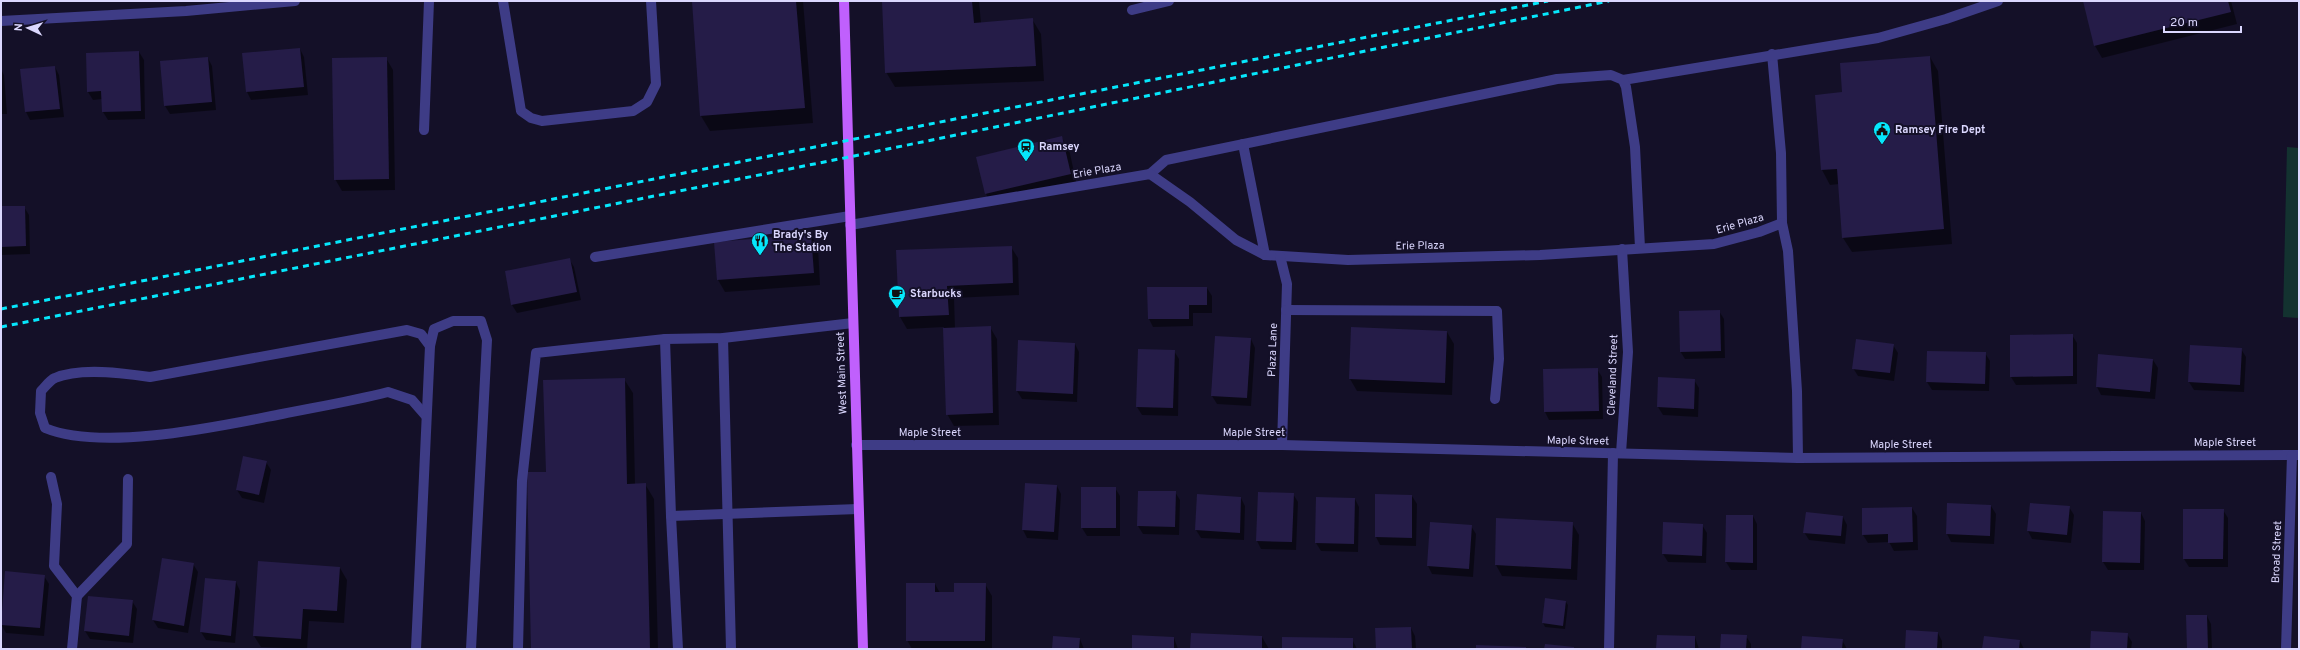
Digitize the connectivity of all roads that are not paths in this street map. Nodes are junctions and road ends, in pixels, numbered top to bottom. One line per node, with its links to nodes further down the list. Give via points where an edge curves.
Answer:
1 (295, 1): 8 (street)
2 (429, 1): 13 (street)
3 (503, 1): 4 (street, via 521,111 531,118 542,121 633,111 647,102 656,84)
4 (651, 1)
5 (844, 1): 16 (main road, West Main Street)
6 (1169, 1): 9 (street)
7 (1998, 1): 11 (street, via 1946,20 1878,38)
8 (186, 6): 10 (street)
9 (1132, 10)
10 (1, 21)
11 (1772, 54): 12 (street, via 1705,68); 17 (street, via 1781,153)
12 (1623, 80): 14 (street, via 1612,74 1558,79); 18 (street, via 1635,147)
13 (424, 130)
14 (1243, 144): 15 (street, via 1166,160); 20 (street)
15 (1150, 174): 16 (street, Erie Plaza); 20 (street, Erie Plaza, via 1190,202 1236,240)
16 (850, 220): 22 (street, Erie Plaza); 24 (main road, West Main Street)
17 (1782, 223): 18 (street, Erie Plaza, via 1760,232 1714,244); 34 (street, via 1788,251 1797,392)
18 (1640, 248): 19 (street, Erie Plaza)
19 (1622, 249): 21 (street, Erie Plaza, via 1540,255 1348,260); 32 (street, Cleveland Street, via 1628,352)
20 (1265, 255): 21 (street, Erie Plaza)
21 (1280, 256): 23 (street, Plaza Lane, via 1287,284)
22 (595, 257)
23 (1286, 310): 28 (street, via 1497,311 1499,359); 31 (street, Plaza Lane)
24 (853, 322): 25 (street); 30 (main road, West Main Street)
25 (723, 338): 26 (street); 38 (street)
26 (665, 339): 39 (street); 44 (street, via 536,353 522,481)
27 (430, 346): 29 (street); 29 (street, via 421,334 407,330 150,377 123,372 79,373 54,378 50,382 42,391 40,413 45,428 60,435 94,438 181,432 388,392 412,400); 43 (street, via 434,329 453,321 481,321 487,340)
28 (1495, 399)
29 (426, 416): 42 (street)
30 (856, 445): 31 (street, Maple Street); 37 (main road, West Main Street)
31 (1282, 445): 32 (street, Maple Street)
32 (1617, 453): 34 (street, Maple Street); 48 (street, Cleveland Street)
33 (2295, 455): 34 (street, Maple Street); 49 (street, Broad Street)
34 (1798, 458)
35 (51, 477): 40 (street, via 57,504 54,566)
36 (128, 479): 40 (street, via 127,544)
37 (858, 509): 38 (street); 47 (main road, West Main Street)
38 (727, 514): 39 (street); 46 (street)
39 (671, 516): 45 (street)
40 (77, 596): 41 (street)
41 (72, 649)
42 (416, 649)
43 (471, 649)
44 (518, 649)
45 (678, 649)
46 (731, 649)
47 (862, 649)
48 (1609, 649)
49 (2286, 649)

